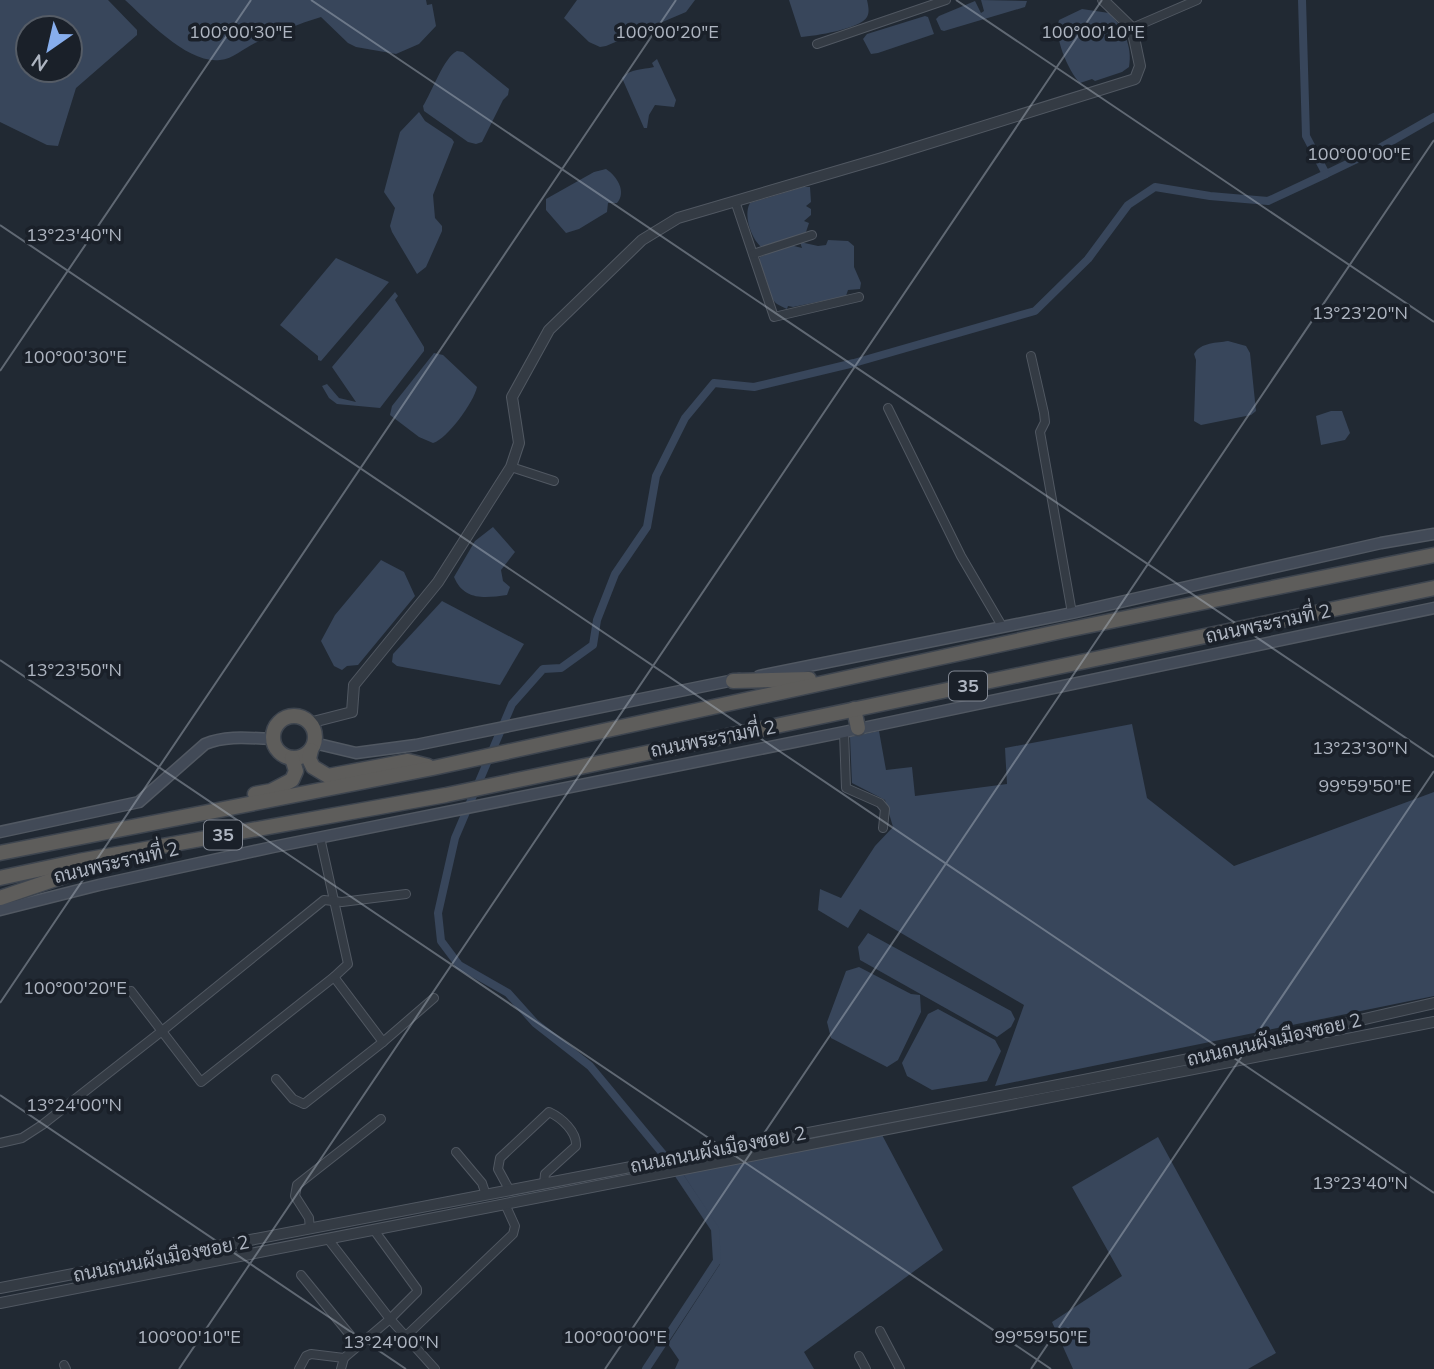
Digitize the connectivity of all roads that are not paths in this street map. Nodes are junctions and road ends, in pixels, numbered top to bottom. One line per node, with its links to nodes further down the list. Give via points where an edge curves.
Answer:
1 (946, 0): 5 (street)
2 (1103, 0): 4 (street)
3 (1197, 0): 4 (street)
4 (1132, 28): 6 (street, via 1140,66 1135,79)
5 (817, 44)
6 (735, 201): 8 (street); 12 (street, via 678,218 642,240 549,330 512,397 519,443)
7 (812, 235): 8 (street)
8 (753, 254): 9 (street, via 774,317)
9 (859, 297)
10 (1031, 355): 18 (street, via 1044,413 1040,432)
11 (888, 408): 19 (street, via 961,556)
12 (511, 467): 13 (street); 23 (street, via 438,582 355,685 352,712)
13 (554, 481)
14 (1434, 534): 18 (main road)
15 (1434, 555): 20 (highway, ถนนพระรามที่ 2 / 35)
16 (1434, 588): 22 (highway, ถนนพระรามที่ 2 / 35)
17 (1434, 608): 24 (main road, ถนนพระรามที่ 2 / 35)
18 (1072, 613): 19 (main road)
19 (1002, 626): 21 (main road)
20 (848, 678): 21 (highway); 28 (highway, ถนนพระรามที่ 2 / 35)
21 (733, 681): 26 (main road, via 416,745 356,752)
22 (854, 709): 24 (highway); 34 (highway, ถนนพระรามที่ 2 / 35, via 446,795)
23 (309, 723): 25 (highway, via 296,716 282,720); 26 (highway, via 315,736)
24 (851, 730): 30 (street, via 846,788 880,803 885,809); 32 (main road, ถนนพระรามที่ 2 / 35)
25 (273, 739): 27 (highway, via 279,752); 31 (main road, via 215,740 139,802)
26 (313, 746): 27 (highway, via 306,755); 28 (highway, via 309,759 328,776 408,761)
27 (292, 758): 29 (highway, via 296,771 292,780 271,791 205,805)
28 (433, 768): 29 (highway, ถนนพระรามที่ 2 / 35)
29 (163, 821): 33 (highway, ถนนพระรามที่ 2 / 35)
30 (883, 828)
31 (0, 832)
32 (320, 837): 41 (street); 42 (main road, ถนนพระรามที่ 2 / 35)
33 (74, 839): 35 (highway, ถนนพระรามที่ 2 / 35); 36 (highway)
34 (141, 850): 36 (highway, ถนนพระรามที่ 2 / 35); 40 (highway)
35 (0, 853)
36 (79, 861): 37 (highway, ถนนพระรามที่ 2 / 35); 38 (highway)
37 (0, 878)
38 (0, 886)
39 (406, 894): 41 (street)
40 (0, 898)
41 (334, 900): 43 (street, via 348,964); 48 (street, via 324,900 310,909)
42 (0, 909)
43 (334, 977): 48 (street, via 201,1082); 49 (street)
44 (131, 991): 48 (street)
45 (434, 998): 49 (street)
46 (1434, 1003): 50 (street, ถนนถนนผังเมืองซอย 2)
47 (1434, 1022): 51 (street, ถนนถนนผังเมืองซอย 2)
48 (162, 1031): 54 (street, via 42,1125 22,1138)
49 (383, 1042): 52 (street, via 304,1104 293,1099)
50 (1247, 1046): 51 (street); 56 (street, ถนนถนนผังเมืองซอย 2)
51 (1250, 1058): 59 (street, ถนนถนนผังเมืองซอย 2)
52 (276, 1079)
53 (381, 1119): 60 (street, via 297,1185 295,1196 309,1218)
54 (0, 1143)
55 (456, 1152): 58 (street, via 482,1183)
56 (544, 1184): 57 (street, ถนนถนนผังเมืองซอย 2); 57 (street, via 545,1174 577,1142 549,1112 500,1158 498,1169)
57 (510, 1191): 58 (street, ถนนถนนผังเมืองซอย 2)
58 (486, 1195): 60 (street, ถนนถนนผังเมืองซอย 2)
59 (505, 1204): 61 (street, ถนนถนนผังเมืองซอย 2); 70 (street, via 515,1226 513,1234)
60 (310, 1229): 64 (street, ถนนถนนผังเมืองซอย 2)
61 (374, 1230): 62 (street, ถนนถนนผังเมืองซอย 2); 68 (street, via 417,1289)
62 (328, 1239): 66 (street, ถนนถนนผังเมืองซอย 2); 68 (street)
63 (301, 1275): 71 (street)
64 (41, 1281): 65 (street, ถนนถนนผังเมืองซอย 2); 66 (street)
65 (0, 1288)
66 (45, 1293): 67 (street, ถนนถนนผังเมืองซอย 2)
67 (0, 1303)
68 (390, 1319): 70 (street); 71 (street)
69 (880, 1331): 78 (street)
70 (405, 1337): 76 (street)
71 (359, 1346): 73 (street)
72 (859, 1356): 77 (street)
73 (344, 1358): 74 (street, via 311,1354); 75 (street)
74 (299, 1369)
75 (341, 1369)
76 (435, 1369)
77 (866, 1369)
78 (900, 1369)

